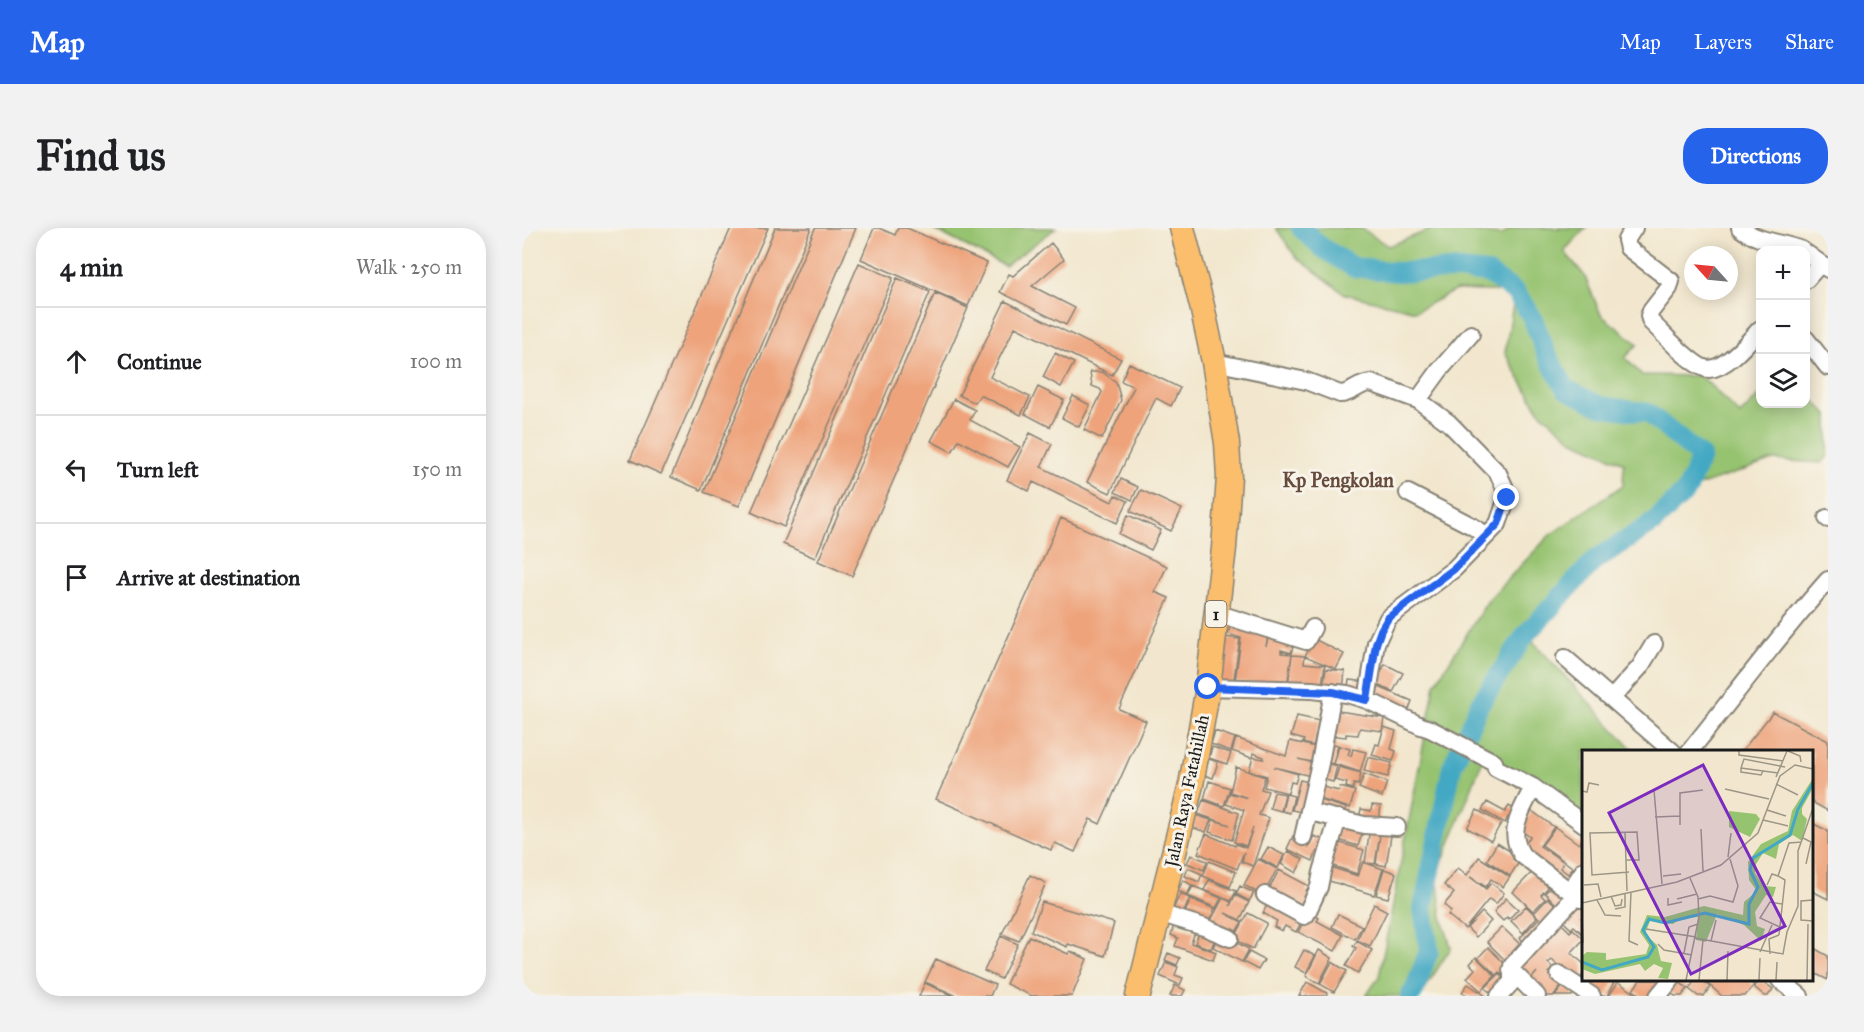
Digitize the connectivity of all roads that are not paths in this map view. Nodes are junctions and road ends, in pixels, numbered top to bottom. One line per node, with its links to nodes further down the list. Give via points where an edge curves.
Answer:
1 (1166, 228): 43 (highway, Jalan Raya Fatahillah / 1, via 1188,303 1210,431 1213,473 1184,738)
2 (1182, 228): 12 (highway, Jalan Raya Fatahillah / 1)
3 (1634, 228): 9 (street, via 1626,240 1628,248 1671,281 1649,315 1651,322 1696,365 1709,369 1723,364)
4 (1740, 228): 5 (street)
5 (1785, 246)
6 (1810, 256): 7 (street)
7 (1824, 266): 8 (street)
8 (1810, 277)
9 (1756, 333)
10 (1471, 334): 14 (street)
11 (1810, 344): 13 (street)
12 (1214, 362): 14 (street, via 1306,381 1340,394 1371,383); 18 (highway, Jalan Raya Fatahillah / 1, via 1229,477)
13 (1828, 367)
14 (1418, 400): 16 (street, via 1449,423 1498,473 1507,498 1498,524)
15 (1408, 493): 16 (street)
16 (1486, 536): 25 (street, via 1454,569 1388,618 1376,644)
17 (1828, 580): 27 (street)
18 (1216, 613): 19 (street, via 1306,641); 22 (highway, Jalan Raya Fatahillah / 1)
19 (1313, 628)
20 (1654, 644): 24 (street, via 1640,667)
21 (1565, 658): 24 (street)
22 (1208, 687): 23 (street); 37 (highway, Jalan Raya Fatahillah / 1, via 1191,784)
23 (1333, 692): 25 (street); 29 (street)
24 (1612, 698): 26 (street)
25 (1367, 700): 28 (street)
26 (1670, 750)
27 (1691, 750)
28 (1533, 787): 31 (street); 36 (street, via 1516,824 1516,846 1522,855)
29 (1310, 812): 30 (street); 33 (street)
30 (1338, 819): 32 (street); 35 (street, via 1319,887 1306,915)
31 (1582, 823)
32 (1396, 827)
33 (1304, 837)
34 (1582, 873): 36 (street, via 1576,882)
35 (1265, 895)
36 (1579, 897): 39 (street, via 1571,901)
37 (1159, 913): 38 (street); 44 (highway, Jalan Raya Fatahillah / 1)
38 (1230, 938)
39 (1511, 970): 45 (street, via 1512,982); 46 (street)
40 (1559, 974): 47 (street)
41 (1670, 981): 48 (street)
42 (1782, 981): 49 (street); 50 (street)
43 (1124, 996)
44 (1138, 996)
45 (1499, 996)
46 (1537, 996)
47 (1591, 996)
48 (1659, 996)
49 (1773, 996)
50 (1800, 996)

